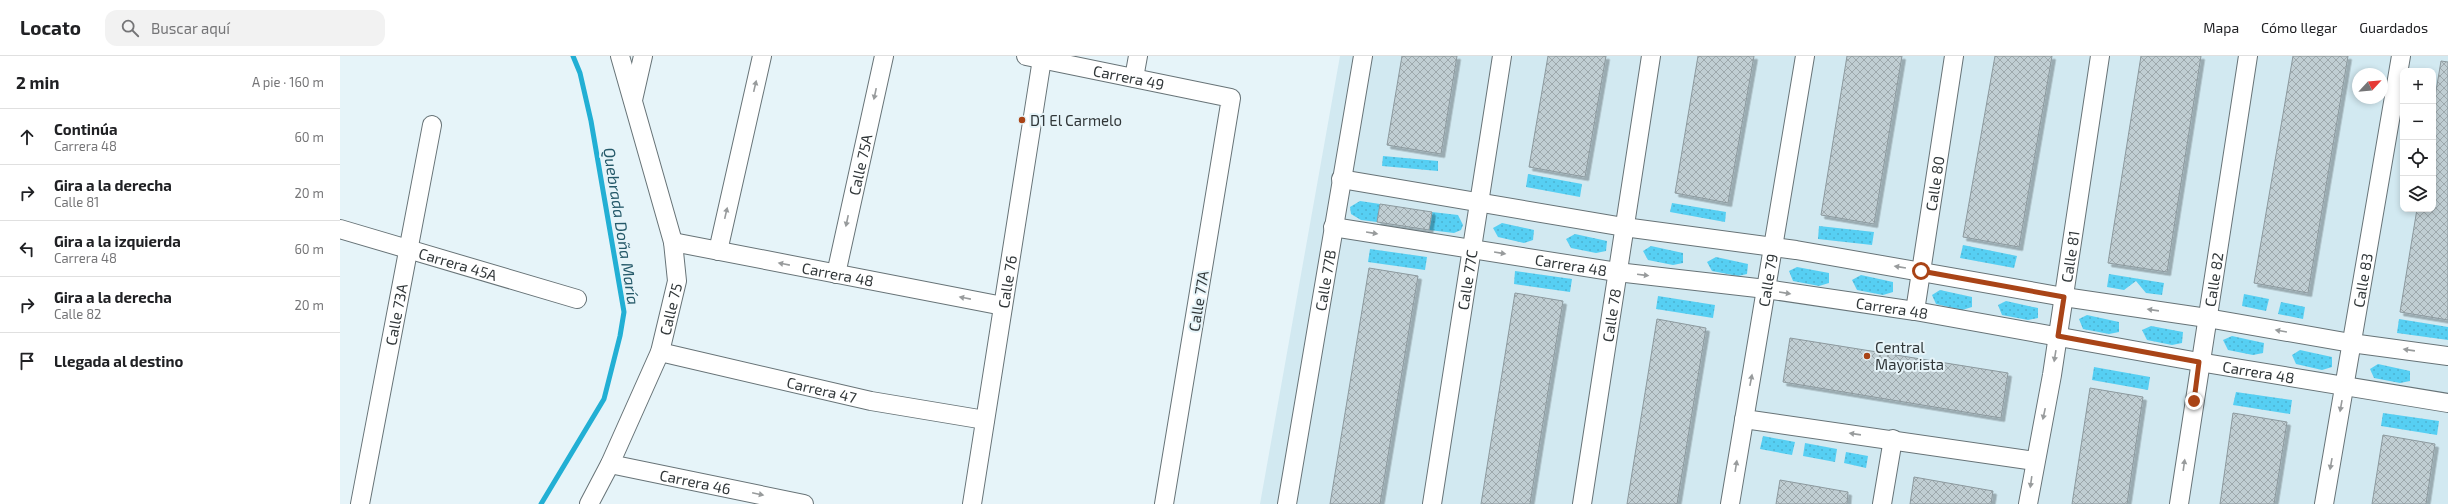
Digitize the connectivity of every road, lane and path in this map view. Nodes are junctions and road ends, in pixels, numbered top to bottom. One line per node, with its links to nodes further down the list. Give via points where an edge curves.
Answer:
1 (620, 56): 17 (street, Calle 75)
2 (643, 56): 17 (street)
3 (762, 56): 28 (street, one-way to 3)
4 (884, 56): 31 (street, Calle 75A, one-way to 31)
5 (1138, 56): 15 (street)
6 (1362, 56): 19 (street, Calle 77B)
7 (1502, 56): 20 (street, Calle 77C)
8 (1651, 56): 22 (street, Calle 78)
9 (1805, 56): 25 (street, Calle 79, via 1779,221)
10 (1954, 56): 29 (street, Calle 80)
11 (2100, 56): 33 (street, Calle 81)
12 (2248, 56): 37 (street, Calle 82)
13 (2401, 56): 39 (street, Calle 83)
14 (1034, 57): 15 (street, Carrera 49); 35 (street, Calle 76)
15 (1134, 78): 16 (street, Carrera 49)
16 (1231, 98): 54 (street, Calle 77A)
17 (632, 104): 24 (street, Calle 75)
18 (432, 125): 27 (street, Calle 73A)
19 (1341, 179): 20 (street); 21 (street, Calle 77B)
20 (1480, 202): 22 (street); 26 (street, Calle 77C)
21 (1333, 227): 26 (street, Carrera 48, one-way to 26); 55 (street, Calle 77B)
22 (1624, 227): 25 (street); 30 (street, Calle 78)
23 (340, 229): 27 (street, Carrera 45A)
24 (673, 242): 28 (street, Carrera 48); 40 (street, Calle 75, via 677,281)
25 (1772, 246): 29 (street, one-way to 25); 32 (street, Calle 79)
26 (1472, 249): 30 (street, Carrera 48, one-way to 30); 56 (street, Calle 77C)
27 (409, 250): 34 (street, Carrera 45A); 50 (street, Calle 73A)
28 (718, 251): 31 (street, Carrera 48, one-way to 28)
29 (1921, 271): 33 (street); 36 (street, Calle 80)
30 (1617, 272): 32 (street, Carrera 48, one-way to 32); 57 (street, Calle 78)
31 (836, 274): 35 (street, Carrera 48, one-way to 31)
32 (1766, 289): 36 (street, Carrera 48, one-way to 36); 45 (street, Calle 79, one-way to 32)
33 (2064, 297): 37 (street, one-way to 33); 38 (street, Calle 81)
34 (577, 299)
35 (1003, 306): 46 (street, Calle 76)
36 (1915, 311): 38 (street, Carrera 48)
37 (2207, 318): 39 (street, one-way to 37); 42 (street, Calle 82)
38 (2058, 336): 42 (street, Carrera 48); 48 (street, Calle 81, one-way to 48)
39 (2351, 343): 41 (street, one-way to 39); 43 (street, Calle 83)
40 (660, 352): 46 (street, Carrera 47, via 871,401); 49 (street, Calle 75)
41 (2448, 356)
42 (2199, 362): 43 (street, Carrera 48); 61 (street, Calle 82, one-way to 42)
43 (2344, 386): 44 (street, Carrera 48); 62 (street, Calle 83, one-way to 62)
44 (2448, 403)
45 (1744, 418): 47 (street, one-way to 45); 58 (street, Calle 79, one-way to 45)
46 (986, 420): 53 (street, Calle 76)
47 (1893, 439): 48 (street); 59 (street)
48 (2035, 461): 60 (street, Calle 81, one-way to 60)
49 (610, 464): 51 (street, Calle 75); 52 (street, Carrera 46, one-way to 52)
50 (360, 504)
51 (589, 504)
52 (804, 504)
53 (972, 504)
54 (1164, 504)
55 (1287, 504)
56 (1432, 504)
57 (1582, 504)
58 (1730, 504)
59 (1882, 504)
60 (2028, 504)
61 (2179, 504)
62 (2324, 504)

